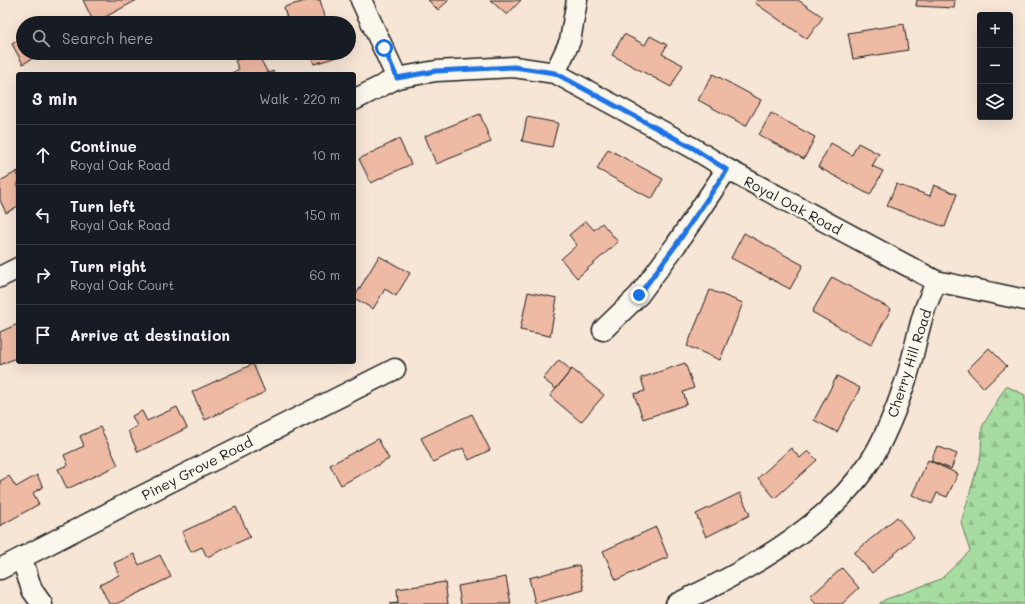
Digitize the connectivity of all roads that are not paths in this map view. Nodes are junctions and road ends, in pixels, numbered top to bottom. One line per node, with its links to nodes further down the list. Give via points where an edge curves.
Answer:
1 (361, 0): 4 (street)
2 (577, 0): 3 (street, via 570,41)
3 (555, 73): 4 (street, Royal Oak Road, via 514,67 436,71); 6 (street, Royal Oak Road, via 693,148)
4 (397, 78): 5 (street, Royal Oak Road)
5 (356, 99)
6 (727, 170): 9 (street, Royal Oak Road); 11 (street, via 639,295)
7 (16, 269): 8 (street)
8 (0, 276)
9 (936, 281): 10 (street, Royal Oak Road); 16 (street, Cherry Hill Road, via 925,310 904,387 884,437 855,482 819,518 784,544 704,591)
10 (1025, 300)
11 (603, 330)
12 (395, 369): 13 (street, Piney Grove Road)
13 (22, 559): 14 (street, Piney Grove Road); 15 (street, via 32,590)
14 (0, 569)
15 (42, 604)
16 (676, 604)

